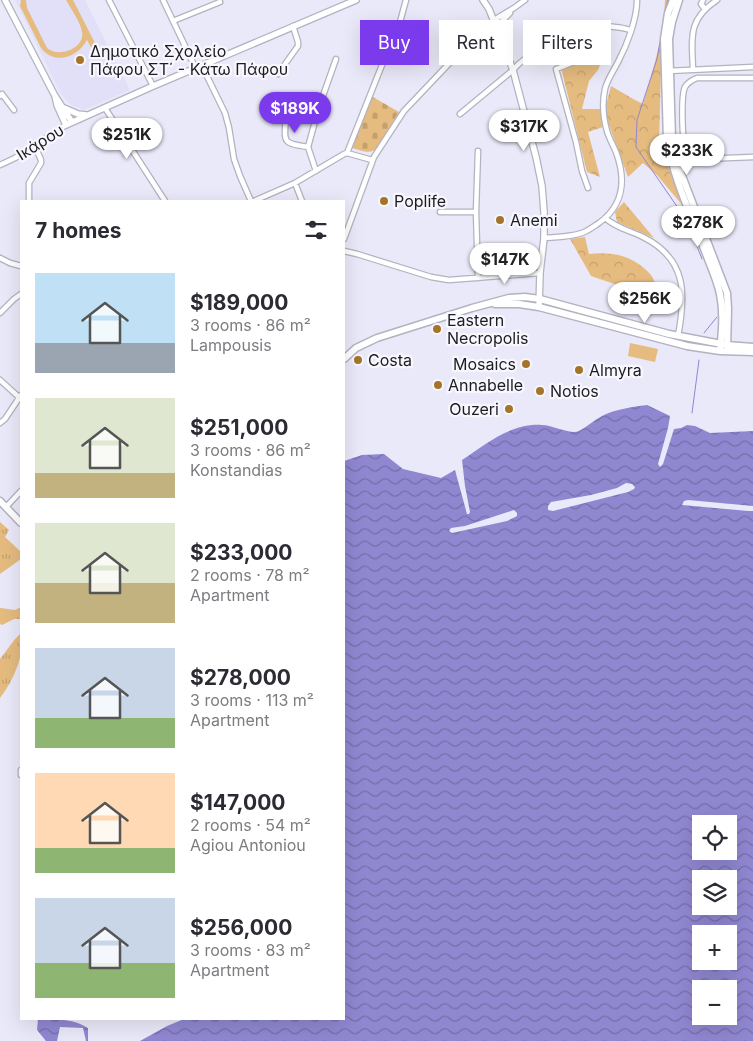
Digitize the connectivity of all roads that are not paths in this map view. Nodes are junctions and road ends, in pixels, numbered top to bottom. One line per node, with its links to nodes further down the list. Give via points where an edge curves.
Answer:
1 (5, 0): 40 (street)
2 (109, 0): 38 (street)
3 (163, 0): 20 (street)
4 (356, 0): 14 (street, Ικάρου)
5 (406, 0): 53 (street)
6 (483, 0): 18 (street)
7 (524, 0): 16 (street)
8 (637, 0): 23 (street)
9 (673, 0): 34 (main road, via 665,30)
10 (679, 0): 34 (main road, via 670,31)
11 (705, 0): 15 (street); 17 (street, via 701,4)
12 (716, 0): 15 (street)
13 (220, 2): 20 (street)
14 (345, 2): 21 (street, Ικάρου)
15 (710, 4): 17 (street)
16 (514, 8): 18 (street); 19 (street)
17 (705, 10): 33 (street, via 693,31)
18 (494, 20)
19 (503, 20)
20 (173, 21): 29 (street)
21 (294, 26): 29 (street, Ικάρου); 35 (street, via 298,46)
22 (611, 26): 23 (street)
23 (631, 30): 68 (street, via 605,88 604,119 616,152 622,187)
24 (336, 59): 50 (street, via 318,107)
25 (523, 60): 32 (street)
26 (447, 65): 56 (street, via 408,105)
27 (510, 65): 32 (street)
28 (565, 65): 60 (street, via 556,69)
29 (199, 67): 38 (street, Ικάρου); 63 (street, via 225,114 234,159)
30 (753, 67): 31 (street)
31 (710, 69): 33 (street); 37 (street)
32 (512, 70): 45 (street); 70 (street, via 542,186)
33 (693, 70): 34 (street)
34 (667, 71): 54 (main road); 81 (main road, via 668,149 718,286)
35 (278, 74)
36 (753, 78): 37 (street)
37 (710, 79): 52 (street, via 693,79 684,89 684,143)
38 (153, 86): 42 (street, Ικάρου)
39 (0, 96): 43 (street, via 2,94)
40 (55, 96): 41 (street); 48 (street)
41 (63, 107): 44 (street, via 78,114); 47 (street)
42 (105, 108): 44 (street, Ικάρου); 62 (street)
43 (14, 110)
44 (89, 114): 47 (street, Ικάρου)
45 (460, 114)
46 (286, 117): 50 (street, via 286,140 291,145)
47 (72, 122): 48 (street, Ικάρου)
48 (66, 125): 49 (street, Ικάρου)
49 (35, 146): 57 (street, Ικάρου); 61 (street, via 41,163 29,183)
50 (308, 148): 58 (street)
51 (478, 151): 67 (street)
52 (690, 152): 54 (street); 55 (street, via 703,160)
53 (347, 153): 56 (street); 58 (street)
54 (676, 157): 81 (main road, via 726,293 728,309)
55 (753, 157)
56 (372, 160): 69 (street)
57 (0, 165)
58 (316, 171): 59 (street)
59 (295, 182): 64 (street); 65 (street)
60 (588, 188)
61 (30, 200)
62 (164, 200)
63 (252, 200)
64 (255, 200)
65 (302, 200)
66 (440, 212): 67 (street)
67 (476, 212): 75 (street)
68 (605, 218): 70 (street, via 582,233); 79 (street, via 614,226 655,244 676,268 683,294)
69 (345, 236)
70 (544, 238): 74 (street)
71 (345, 251): 75 (street, via 431,277 449,280)
72 (0, 258): 73 (street)
73 (20, 266)
74 (540, 273): 75 (street); 77 (street)
75 (478, 278)
76 (20, 295): 78 (street)
77 (537, 302): 79 (main road); 81 (main road, via 703,350); 83 (main road, via 525,297 484,305 377,338)
78 (0, 313)
79 (678, 336): 81 (main road)
80 (753, 347): 81 (main road)
81 (724, 348): 82 (main road)
82 (753, 352)
83 (345, 357)
84 (0, 381): 85 (street)
85 (20, 396)
86 (20, 398): 87 (street)
87 (0, 423)
88 (20, 493): 90 (street)
89 (0, 501): 90 (main road)
90 (6, 506): 91 (main road)
91 (20, 518)

